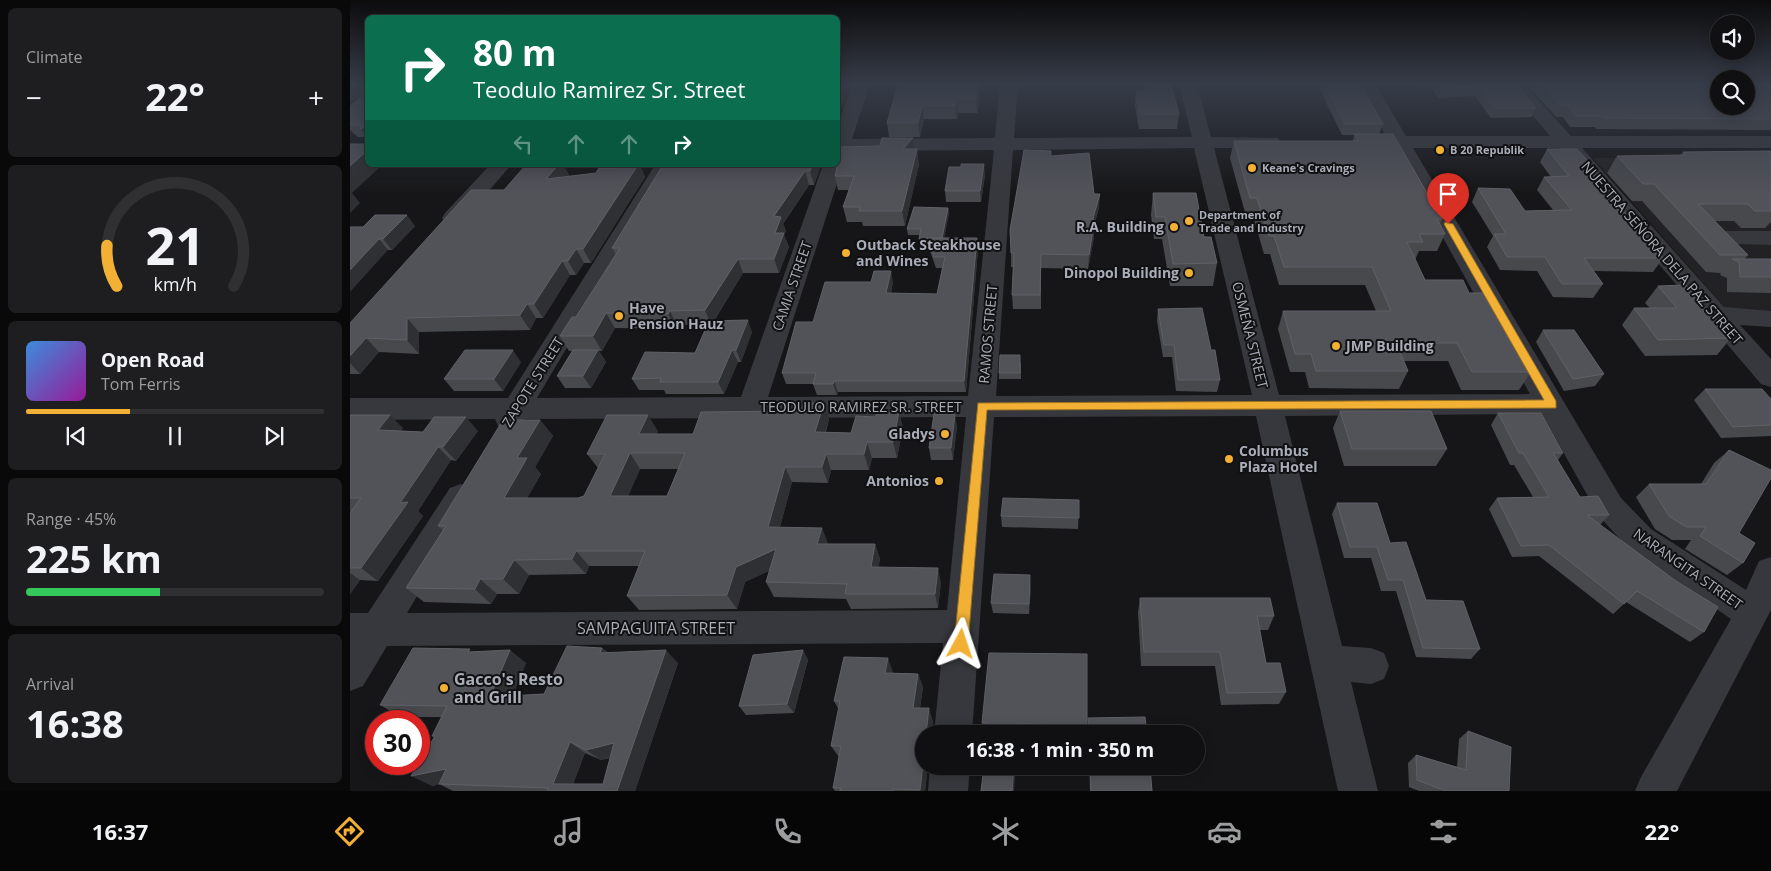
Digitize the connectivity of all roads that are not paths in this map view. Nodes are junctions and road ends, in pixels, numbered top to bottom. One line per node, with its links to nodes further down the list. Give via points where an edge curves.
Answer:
1 (848, 121): 12 (street, CAMIA STREET)
2 (1006, 121): 13 (street, RAMOS STREET)
3 (1197, 121): 6 (street, OSMEÑA STREET)
4 (1388, 121): 9 (street, NARANGITA STREET)
5 (1546, 121): 11 (street, NUESTRA SEÑORA DELA PAZ STREET)
6 (1202, 142): 7 (street); 13 (street); 25 (street, OSMEÑA STREET)
7 (1292, 142)
8 (1342, 142): 9 (street)
9 (1401, 142): 11 (street); 24 (street, NARANGITA STREET)
10 (1771, 142): 11 (street)
11 (1565, 143): 21 (street, NUESTRA SEÑORA DELA PAZ STREET)
12 (840, 144)
13 (1004, 144): 14 (street); 26 (street, RAMOS STREET)
14 (840, 152)
15 (499, 167): 18 (street)
16 (664, 167): 28 (street, ZAPOTE STREET)
17 (832, 167): 27 (street, CAMIA STREET)
18 (442, 231)
19 (1717, 238): 20 (street)
20 (1771, 238)
21 (1718, 315): 22 (street); 23 (street, NUESTRA SEÑORA DELA PAZ STREET)
22 (1771, 319)
23 (1771, 377)
24 (1552, 404): 25 (street, TEODULO RAMIREZ SR. STREET); 33 (street, NARANGITA STREET, via 1601,493 1622,521 1640,539)
25 (1268, 405): 26 (street, TEODULO RAMIREZ SR. STREET); 36 (street, OSMEÑA STREET)
26 (982, 406): 27 (street, TEODULO RAMIREZ SR. STREET); 34 (street, RAMOS STREET)
27 (752, 407): 28 (street, TEODULO RAMIREZ SR. STREET)
28 (516, 408): 29 (street, TEODULO RAMIREZ SR. STREET); 30 (street, ZAPOTE STREET)
29 (350, 409)
30 (496, 441)
31 (476, 474): 35 (street)
32 (1771, 572): 33 (street)
33 (1752, 614): 43 (street)
34 (962, 626): 35 (street, SAMPAGUITA STREET); 39 (street, RAMOS STREET)
35 (364, 630): 38 (street)
36 (1328, 662): 37 (street); 42 (street, OSMEÑA STREET)
37 (1371, 666)
38 (350, 673)
39 (954, 725)
40 (949, 775): 41 (street)
41 (948, 791)
42 (1358, 791)
43 (1655, 791)

